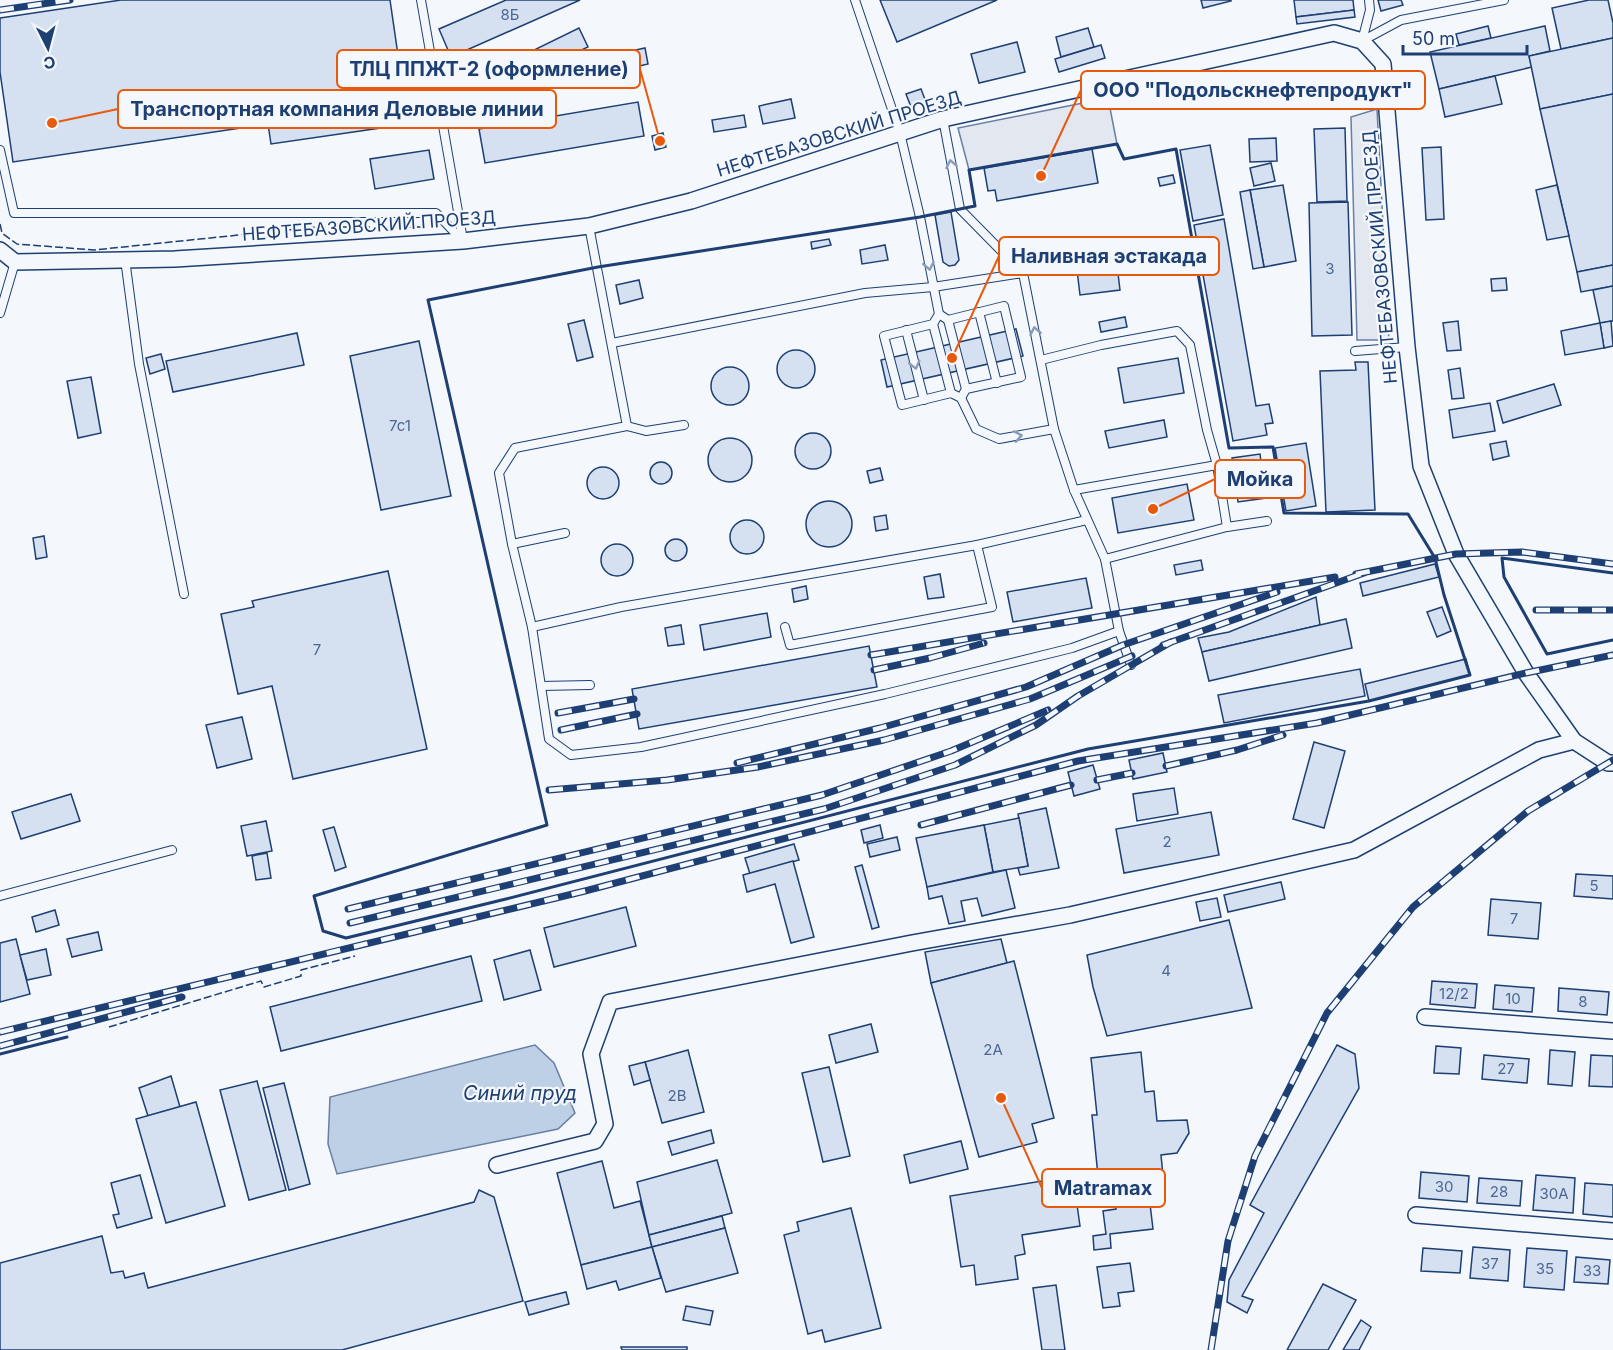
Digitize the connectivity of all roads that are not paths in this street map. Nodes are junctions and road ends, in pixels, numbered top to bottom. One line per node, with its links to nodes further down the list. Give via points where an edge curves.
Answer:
1 (421, 0): 11 (lane)
2 (855, 0): 8 (lane)
3 (1369, 0): 6 (lane)
4 (1504, 0): 5 (lane)
5 (1481, 2): 6 (lane, via 1401,20)
6 (1362, 41): 7 (street, НЕФТЕБАЗОВСКИЙ ПРОЕЗД, via 1334,33); 24 (street, НЕФТЕБАЗОВСКИЙ ПРОЕЗД, via 1383,63)
7 (943, 119): 8 (street, НЕФТЕБАЗОВСКИЙ ПРОЕЗД); 15 (lane, one-way to 7, via 960,209)
8 (900, 133): 10 (street, НЕФТЕБАЗОВСКИЙ ПРОЕЗД, via 691,201); 16 (lane, one-way to 16)
9 (0, 150): 11 (lane, via 14,213 436,213)
10 (590, 226): 11 (street, НЕФТЕБАЗОВСКИЙ ПРОЕЗД); 23 (lane)
11 (463, 241): 13 (street, НЕФТЕБАЗОВСКИЙ ПРОЕЗД)
12 (0, 250): 14 (street)
13 (125, 259): 14 (street, НЕФТЕБАЗОВСКИЙ ПРОЕЗД); 44 (lane, via 139,364)
14 (15, 262): 18 (lane)
15 (1023, 273): 16 (lane); 26 (lane, one-way to 15)
16 (933, 286): 19 (lane); 23 (lane, via 865,293)
17 (979, 312): 20 (lane); 27 (lane); 27 (lane, via 1004,306 1022,377)
18 (0, 313)
19 (939, 314): 20 (lane); 21 (lane)
20 (948, 320): 28 (lane)
21 (933, 324): 22 (lane); 29 (lane)
22 (906, 330): 31 (lane, one-way to 31); 31 (lane, via 884,336 902,405)
23 (612, 343): 33 (lane)
24 (1407, 348): 25 (lane); 51 (street, НЕФТЕБАЗОВСКИЙ ПРОЕЗД, via 1421,466 1456,554 1526,673)
25 (1355, 351)
26 (1041, 360): 34 (lane); 35 (lane, via 1177,331 1190,345)
27 (997, 382): 28 (lane)
28 (966, 389): 30 (lane)
29 (951, 393): 30 (lane); 31 (lane)
30 (961, 398): 34 (lane, one-way to 34, via 976,429 999,439)
31 (924, 400)
32 (684, 425): 33 (lane, via 646,431)
33 (627, 426): 41 (lane, via 515,448 499,473)
34 (1054, 429): 36 (lane)
35 (1217, 465): 36 (lane); 39 (lane)
36 (1074, 490): 37 (lane)
37 (1088, 520): 42 (lane); 43 (lane)
38 (1267, 521): 39 (lane)
39 (1227, 526): 43 (lane)
40 (565, 533): 41 (lane)
41 (512, 544): 45 (lane)
42 (977, 545): 45 (lane, via 633,605); 46 (lane, via 992,607 790,645)
43 (1106, 559): 47 (lane)
44 (184, 594)
45 (532, 627): 50 (lane)
46 (785, 627)
47 (1119, 631): 48 (lane); 50 (lane, via 1072,648 885,694 641,747 571,755 549,739)
48 (1131, 665)
49 (590, 685): 50 (lane)
50 (541, 686)
51 (1574, 741): 52 (street, НЕФТЕБАЗОВСКИЙ ПРОЕЗД); 57 (street, via 1539,750 1354,850 1070,915 610,1002 591,1054 605,1124 595,1141)
52 (1613, 763)
53 (172, 850): 54 (lane)
54 (0, 896)
55 (1425, 1017): 56 (street)
56 (1613, 1031)
57 (497, 1166)
58 (1416, 1215): 59 (street)
59 (1613, 1231)

